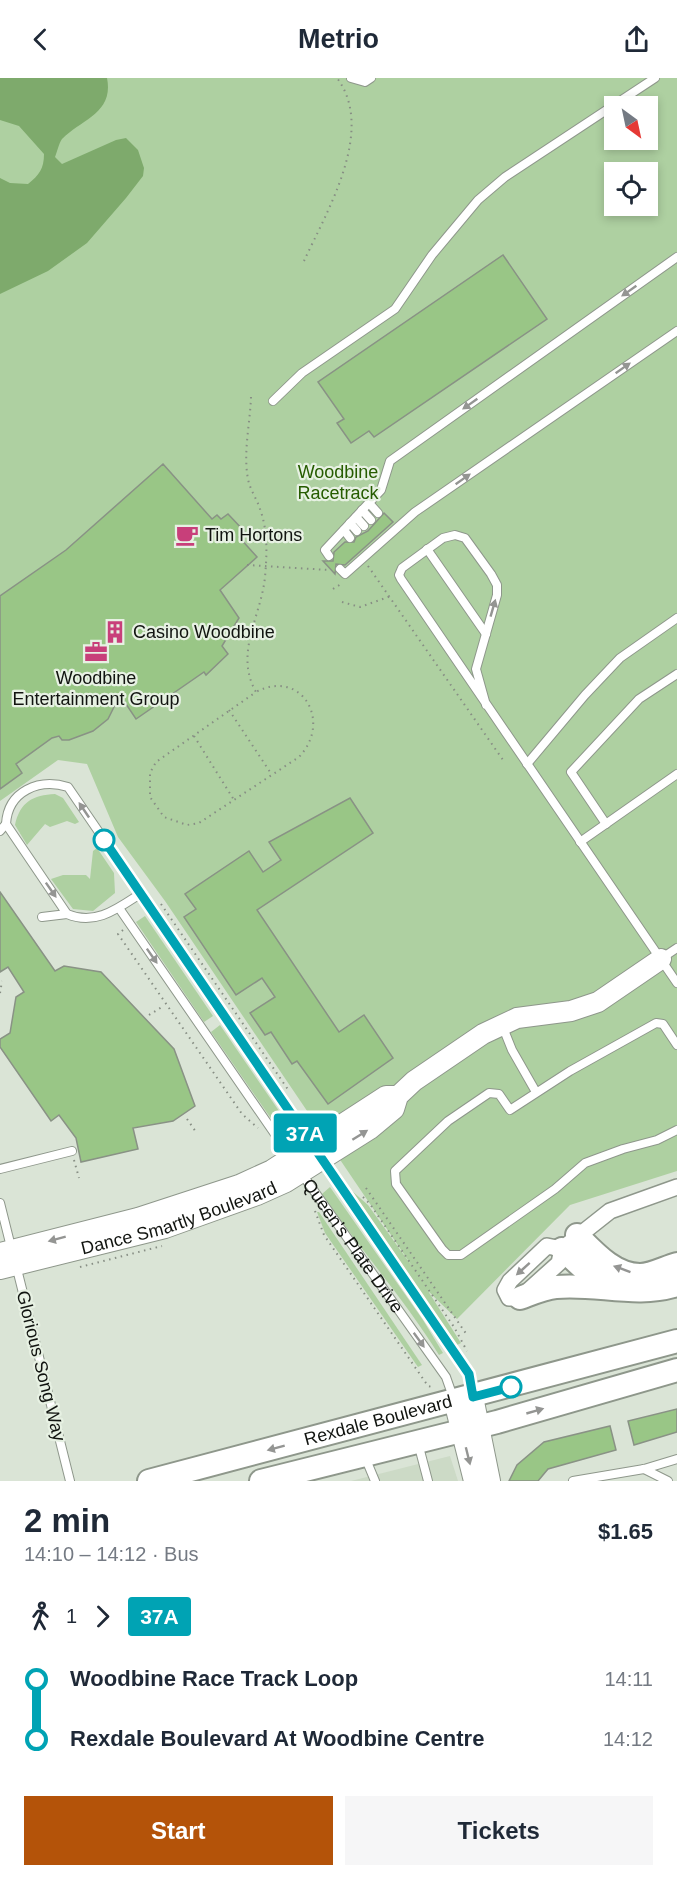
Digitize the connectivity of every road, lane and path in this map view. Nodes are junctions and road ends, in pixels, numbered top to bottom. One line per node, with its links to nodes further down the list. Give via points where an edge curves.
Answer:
1 (337, 78): 6 (path, via 350,111 349,146 345,168)
2 (351, 78): 3 (lane, via 365,82)
3 (371, 78)
4 (656, 78): 9 (lane, via 505,177 478,200 432,255 395,309 302,374)
5 (677, 257): 10 (lane, one-way to 10, via 390,461 381,490)
6 (304, 261)
7 (677, 331): 22 (lane, one-way to 7, via 392,528)
8 (251, 397): 21 (path, via 245,461 248,483 261,510 267,537)
9 (273, 401)
10 (369, 503): 11 (lane); 12 (lane)
11 (362, 510): 13 (lane); 14 (lane)
12 (378, 513)
13 (353, 520): 15 (lane); 16 (lane)
14 (371, 520)
15 (361, 528)
16 (341, 533): 17 (lane); 19 (lane, via 334,547 325,550)
17 (347, 540)
18 (428, 549): 28 (lane); 28 (lane, one-way to 18, via 497,595 491,574 465,538 442,538); 31 (lane, via 402,568 399,575)
19 (329, 556)
20 (247, 565): 21 (path)
21 (266, 565): 24 (path, via 328,569 342,583); 30 (path, via 246,656 248,678)
22 (353, 567): 23 (lane); 25 (path, via 369,565)
23 (343, 572)
24 (333, 589)
25 (391, 596): 26 (path, via 360,607); 34 (path)
26 (342, 602)
27 (677, 618): 35 (lane, via 620,658)
28 (486, 634): 31 (lane, via 476,669)
29 (677, 674): 40 (lane, via 639,699 571,772)
30 (256, 692): 32 (path); 37 (path, via 276,686 288,688 303,697 313,713 315,725 308,748)
31 (486, 705): 35 (lane)
32 (230, 710): 33 (path); 37 (path)
33 (193, 735): 38 (path); 38 (path, via 165,754 150,773 148,785 155,808 175,823 187,825 199,823)
34 (503, 760)
35 (526, 764): 42 (lane)
36 (677, 774): 40 (lane)
37 (272, 775): 38 (path)
38 (234, 800)
39 (6, 824): 41 (lane, Queen's Plate Drive); 43 (lane, Queen's Plate Drive, one-way to 39, via 68,787 53,782 33,787 7,809); 45 (lane, one-way to 45)
40 (606, 824): 42 (lane)
41 (0, 831)
42 (580, 842): 49 (lane)
43 (140, 894): 44 (lane); 63 (lane, Queen's Plate Drive)
44 (119, 908): 45 (lane, via 92,919); 47 (lane, Queen's Plate Drive)
45 (68, 914): 46 (lane)
46 (42, 917)
47 (131, 925): 61 (path, via 118,934 242,1114); 65 (lane, Queen's Plate Drive, one-way to 65)
48 (677, 948): 49 (lane, Dance Smartly Boulevard)
49 (661, 959): 51 (lane); 55 (street, Dance Smartly Boulevard, via 598,1002)
50 (2, 981): 52 (path)
51 (677, 983)
52 (0, 993)
53 (162, 1007): 54 (path)
54 (149, 1015)
55 (501, 1024): 57 (lane); 63 (street, Dance Smartly Boulevard, via 449,1056 399,1096 386,1096)
56 (677, 1045): 57 (lane, via 663,1024 656,1023)
57 (536, 1092): 59 (lane, via 510,1110 500,1094 489,1093 448,1121 395,1171 396,1184 448,1255 468,1252 590,1161)
58 (187, 1119): 60 (path)
59 (677, 1130)
60 (196, 1132)
61 (263, 1133)
62 (72, 1151): 66 (lane)
63 (317, 1151): 65 (street, Dance Smartly Boulevard); 82 (lane, Queen's Plate Drive)
64 (74, 1162): 67 (path)
65 (296, 1165): 74 (street, Dance Smartly Boulevard); 83 (lane, Queen's Plate Drive, one-way to 83)
66 (0, 1169)
67 (78, 1178)
68 (677, 1187): 73 (street, via 610,1211)
69 (366, 1188): 79 (path)
70 (358, 1193): 82 (path, via 370,1204 465,1345)
71 (0, 1203): 74 (lane, Glorious Song Way)
72 (312, 1206): 83 (path, via 324,1235 428,1386)
73 (569, 1242): 75 (main road, one-way to 73, via 641,1275 622,1270); 77 (main road, via 587,1272); 78 (street, via 547,1246 510,1281 506,1294)
74 (7, 1260): 89 (lane, Glorious Song Way)
75 (677, 1264)
76 (677, 1285): 77 (main road, via 637,1292)
77 (614, 1289): 78 (main road, via 555,1287)
78 (520, 1298)
79 (467, 1335)
80 (677, 1341): 83 (main road, Rexdale Boulevard)
81 (677, 1370): 84 (main road, Rexdale Boulevard, one-way to 81)
82 (469, 1374): 83 (lane, Queen's Plate Drive)
83 (460, 1397): 84 (street, Queen's Plate Drive); 90 (main road, Rexdale Boulevard, one-way to 90)
84 (470, 1428): 85 (main road, Rexdale Boulevard); 94 (street, Queen's Plate Drive, one-way to 94); 95 (street, Queen's Plate Drive)
85 (417, 1441): 86 (main road, Rexdale Boulevard); 93 (lane)
86 (364, 1454): 91 (main road, Rexdale Boulevard); 92 (lane)
87 (677, 1459): 88 (lane)
88 (644, 1469): 96 (lane); 97 (lane)
89 (70, 1481)
90 (149, 1481)
91 (261, 1481)
92 (375, 1481)
93 (428, 1481)
94 (474, 1481)
95 (490, 1481)
96 (573, 1481)
97 (668, 1481)

